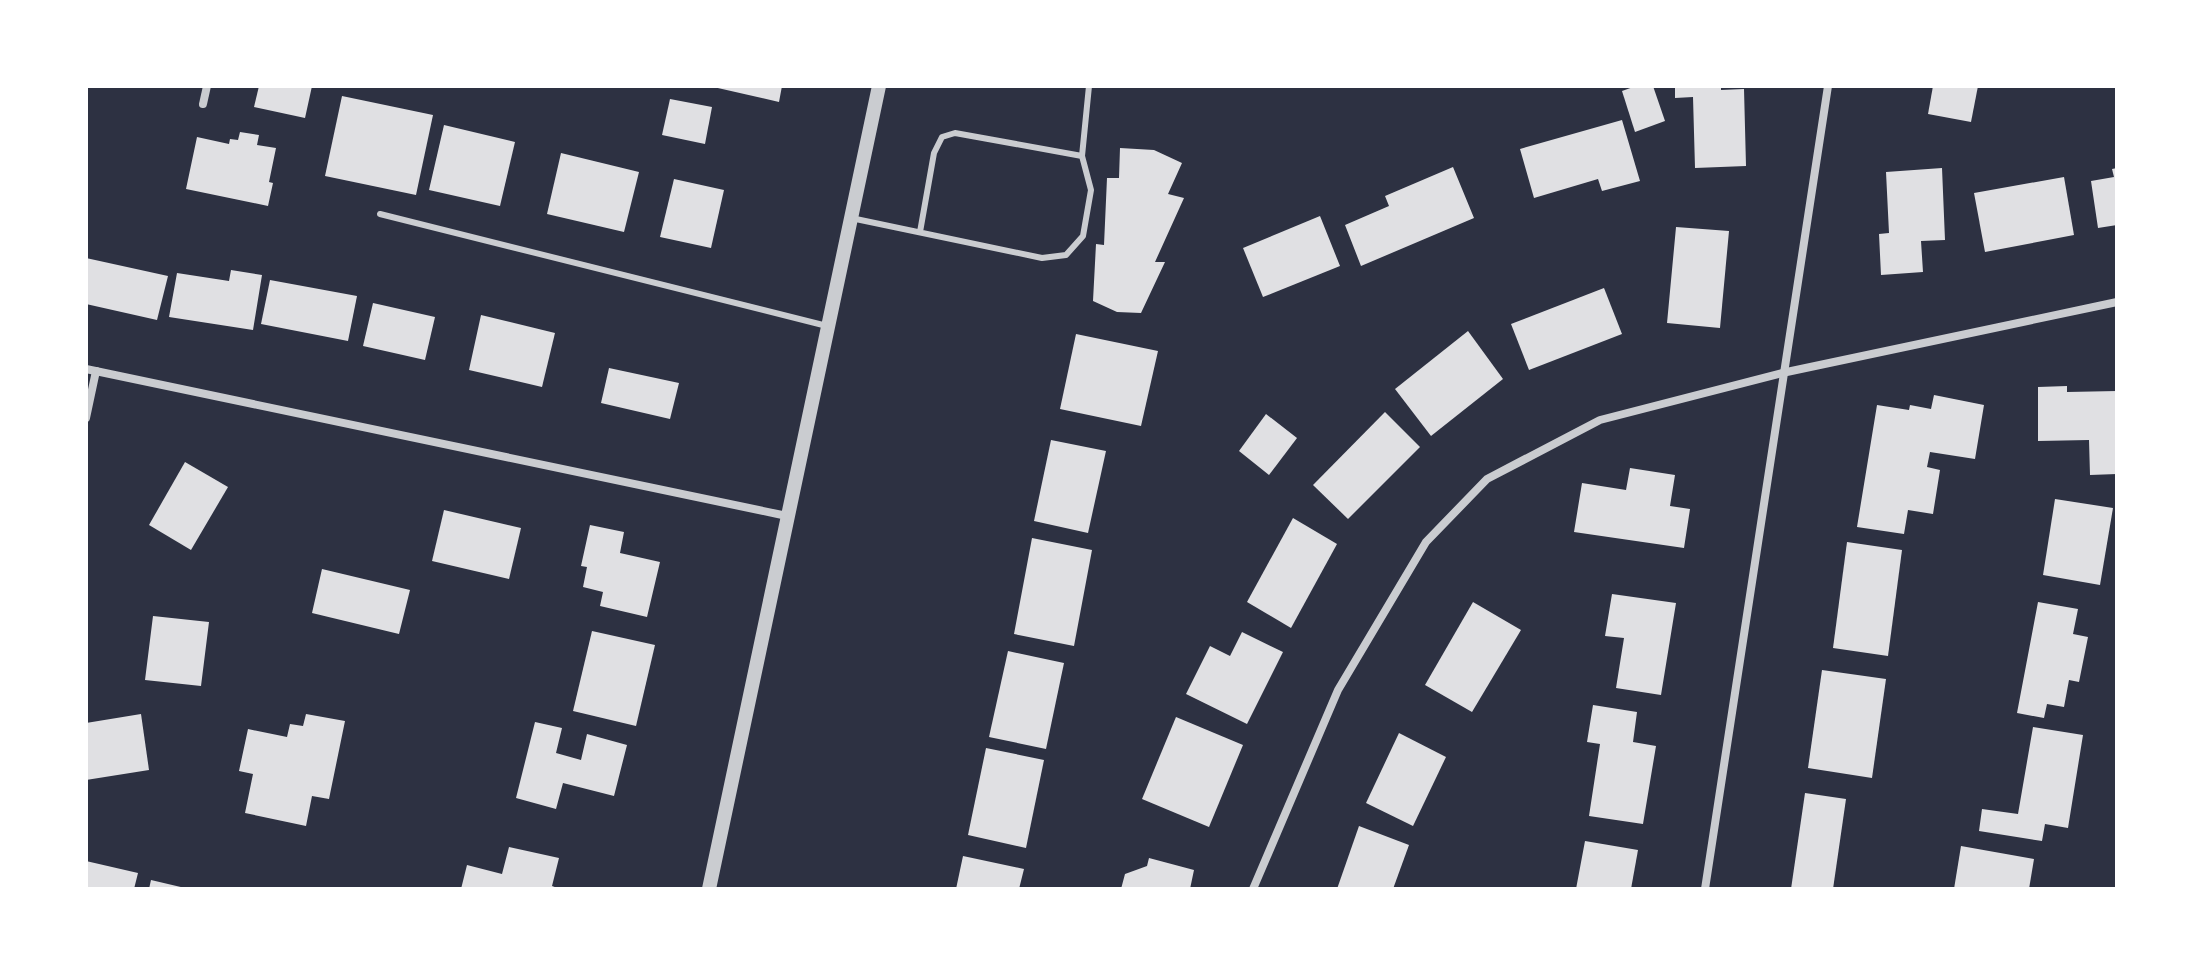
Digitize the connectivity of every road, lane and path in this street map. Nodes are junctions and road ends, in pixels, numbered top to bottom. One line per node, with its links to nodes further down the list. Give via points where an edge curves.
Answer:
1 (207, 86): 5 (street)
2 (879, 86): 8 (street)
3 (1089, 86): 6 (lane)
4 (1828, 86): 13 (street)
5 (203, 104)
6 (1082, 156): 9 (lane, via 955,133 942,137 934,153); 9 (lane, via 1091,190 1083,236 1066,255 1042,258)
7 (380, 214): 11 (lane)
8 (851, 218): 9 (lane); 11 (street)
9 (920, 232)
10 (2117, 302): 13 (street)
11 (827, 326): 15 (street)
12 (91, 370): 14 (street); 15 (street)
13 (1782, 373): 17 (street, via 1600,420 1487,479 1426,542 1338,690); 18 (street)
14 (86, 418)
15 (787, 516): 16 (street)
16 (709, 889)
17 (1253, 889)
18 (1705, 889)

